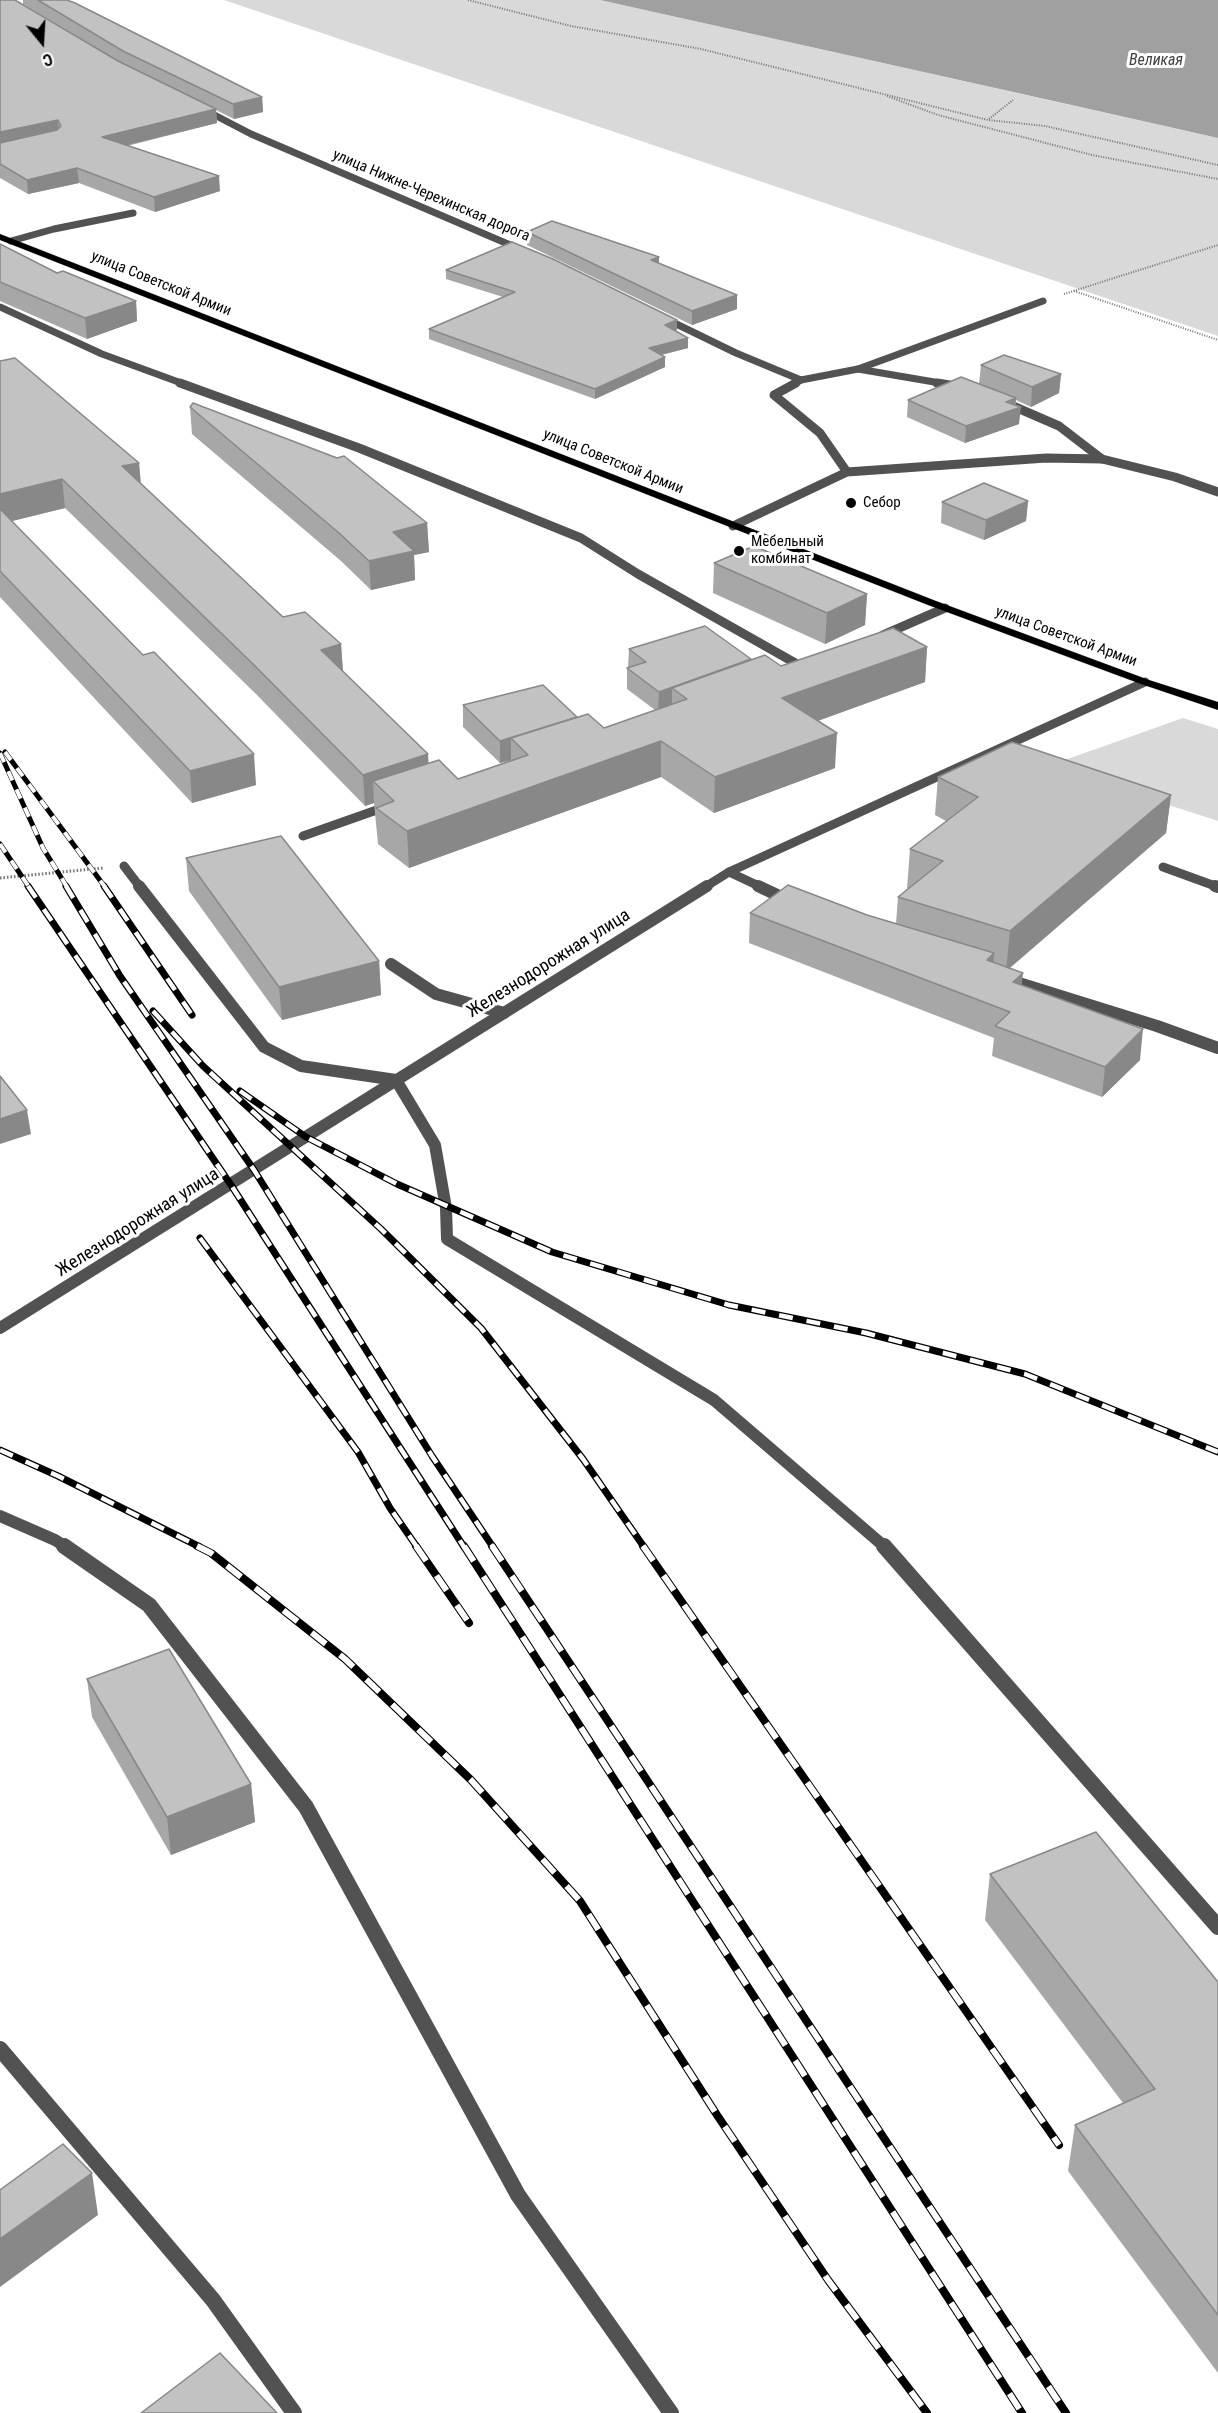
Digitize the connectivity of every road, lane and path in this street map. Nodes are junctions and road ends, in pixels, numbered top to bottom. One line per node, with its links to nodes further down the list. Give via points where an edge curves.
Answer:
1 (468, 0): 2 (path, via 571,26 701,49)
2 (866, 88): 5 (path); 7 (path, via 974,125 1130,164)
3 (1013, 100): 5 (path)
4 (191, 103): 12 (street, улица Нижне-Черехинская дорога, via 252,134)
5 (988, 120): 6 (path, via 1045,126)
6 (1218, 165)
7 (1218, 179)
8 (133, 213): 10 (street)
9 (0, 237): 10 (main road, улица Советской Армии)
10 (11, 241): 25 (main road, улица Советской Армии)
11 (1218, 245): 13 (path)
12 (534, 255)
13 (1073, 291): 14 (path); 17 (path)
14 (1043, 301): 18 (street)
15 (0, 307): 29 (street, via 102,354 359,448 581,538)
16 (651, 311): 19 (street)
17 (1218, 340)
18 (858, 369): 19 (street); 20 (street)
19 (801, 380): 23 (street, via 774,395 820,433)
20 (970, 388)
21 (999, 400): 22 (street, via 1059,426)
22 (1102, 459): 23 (street, via 1046,458); 24 (street)
23 (847, 472): 25 (street)
24 (1218, 492)
25 (733, 526): 26 (main road, улица Советской Армии)
26 (945, 608): 27 (street); 31 (main road, улица Советской Армии)
27 (875, 638)
28 (814, 664): 29 (street)
29 (804, 668): 30 (street)
30 (793, 672)
31 (1145, 682): 32 (main road, улица Советской Армии); 37 (street, Железнодорожная улица)
32 (1218, 706)
33 (404, 801): 34 (street)
34 (303, 836)
35 (124, 866): 38 (path); 45 (street, via 264,1047 301,1066)
36 (1163, 867): 39 (street)
37 (729, 872): 40 (street); 43 (street, Железнодорожная улица)
38 (0, 878)
39 (1218, 888)
40 (800, 905)
41 (391, 964): 43 (street, via 436,994)
42 (997, 976): 44 (street)
43 (504, 1012): 45 (street, Железнодорожная улица)
44 (1218, 1047)
45 (396, 1080): 46 (street, Железнодорожная улица); 48 (street, via 435,1145 447,1239 714,1400 884,1546)
46 (0, 1328)
47 (0, 1516): 51 (street, via 55,1540 149,1605 306,1807 518,2195)
48 (1218, 1926)
49 (0, 2049): 50 (street, via 213,2300)
50 (294, 2413)
51 (671, 2413)

